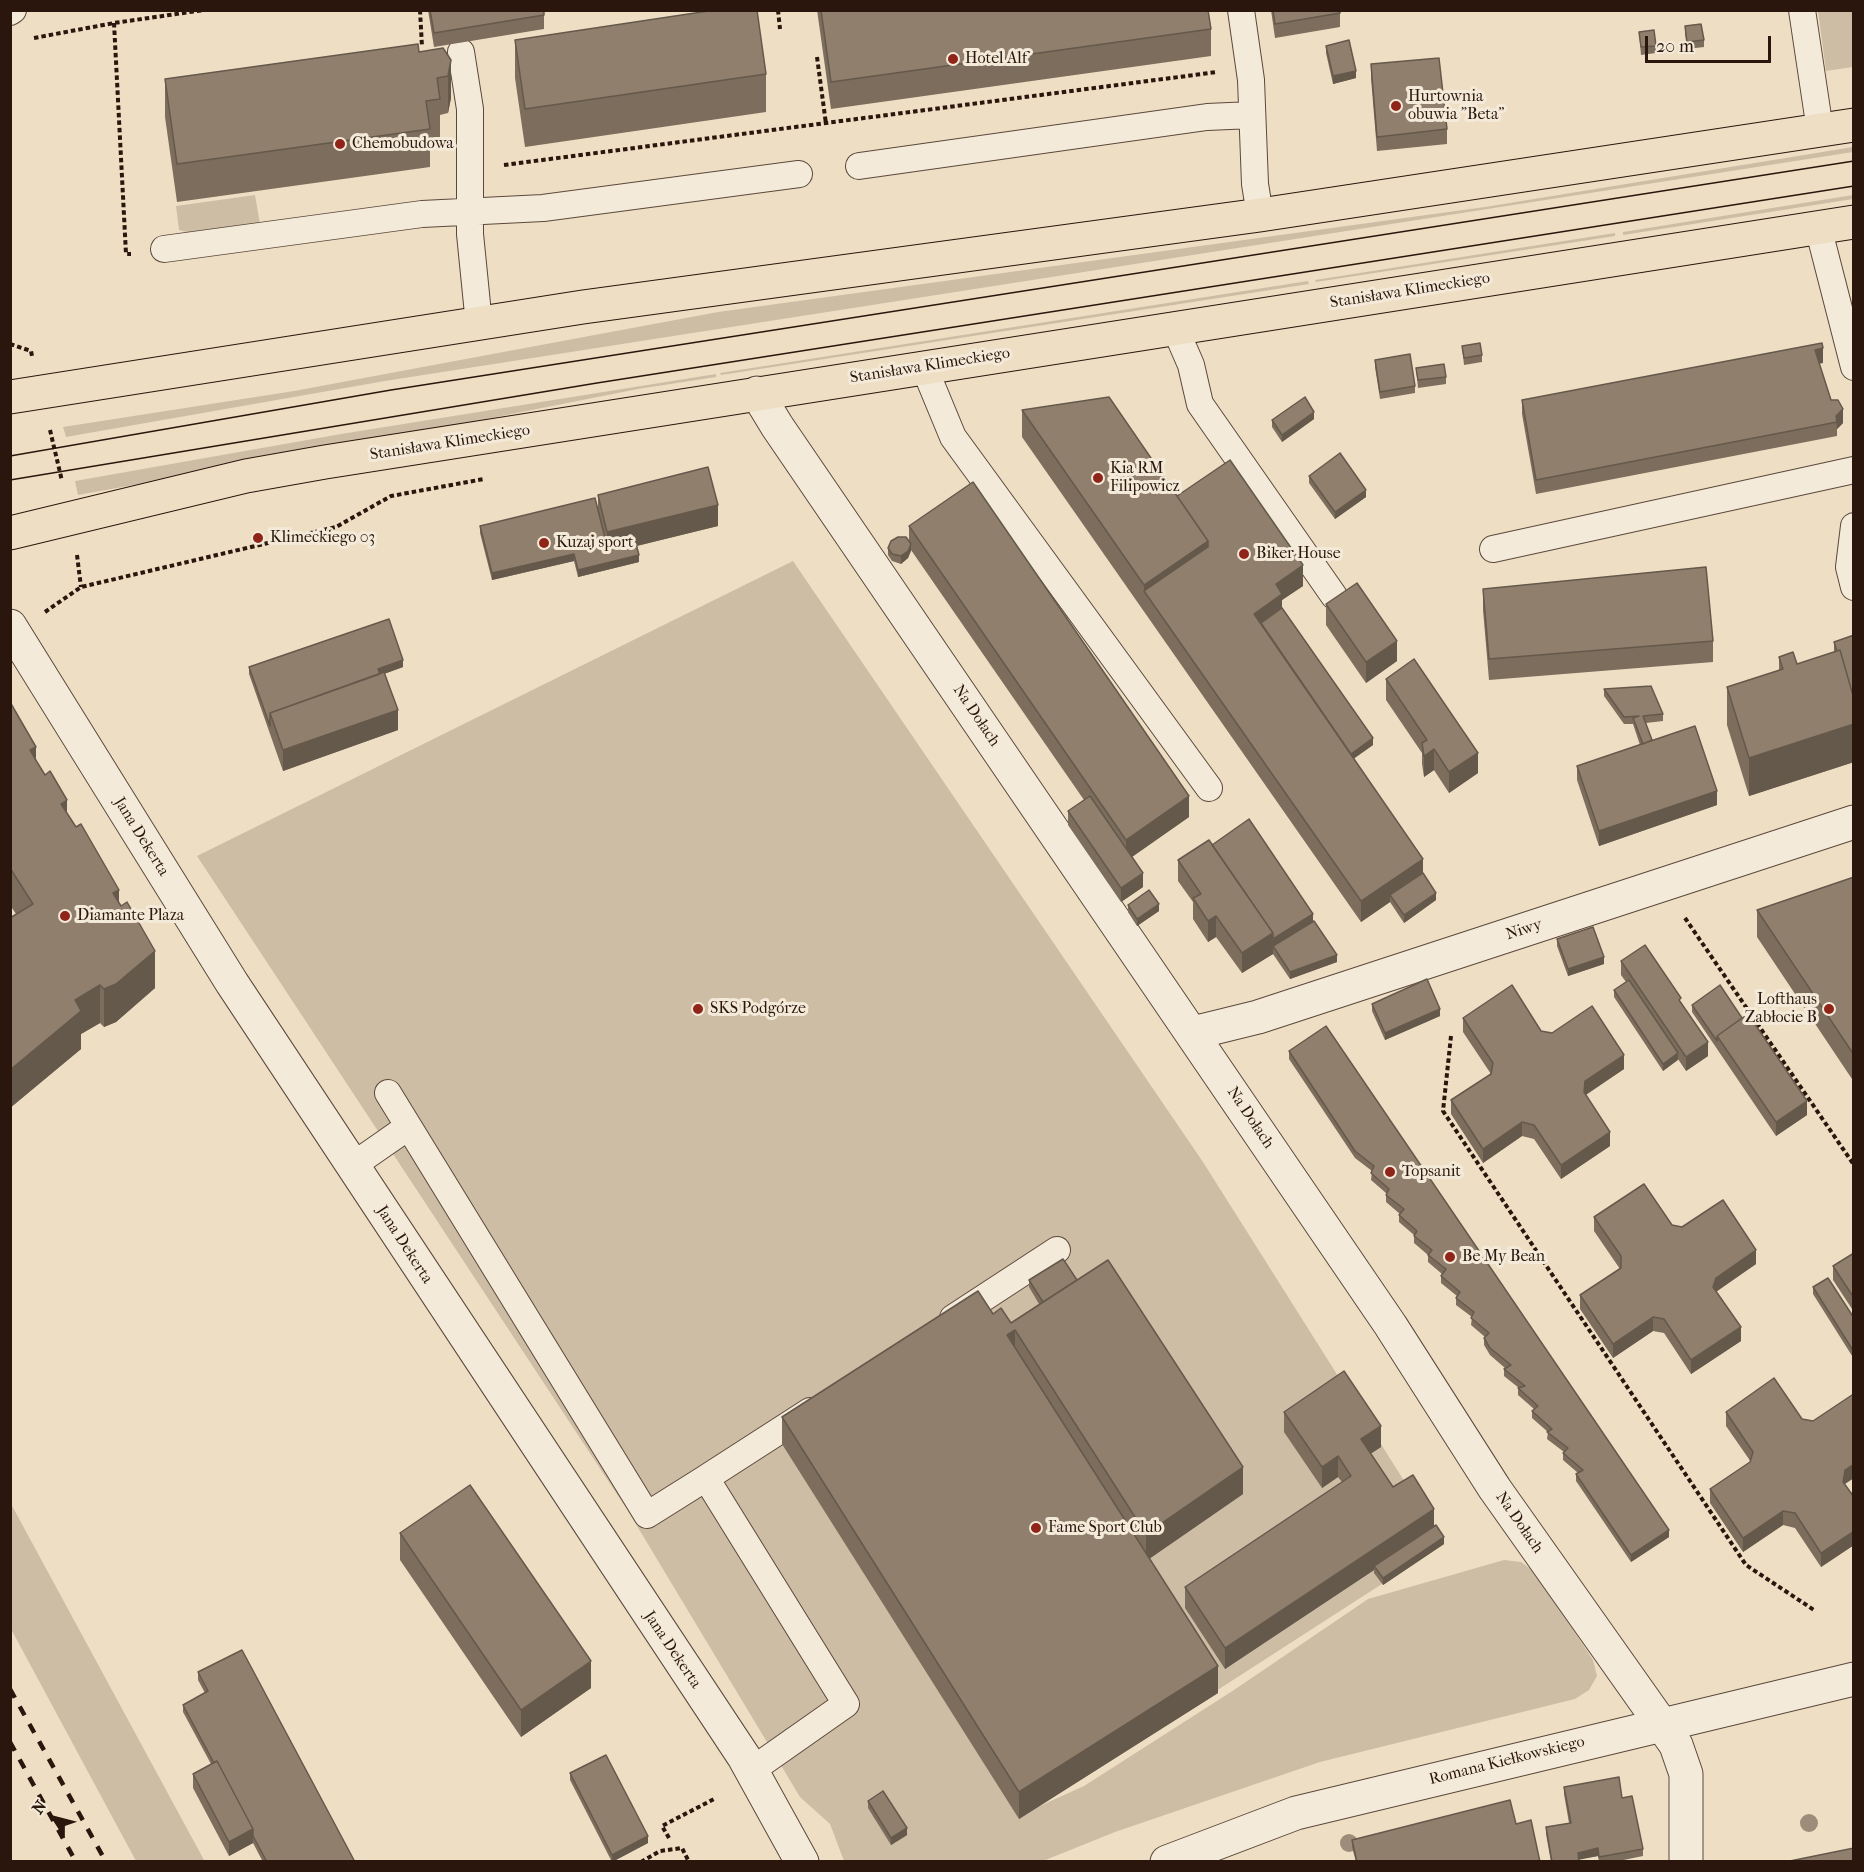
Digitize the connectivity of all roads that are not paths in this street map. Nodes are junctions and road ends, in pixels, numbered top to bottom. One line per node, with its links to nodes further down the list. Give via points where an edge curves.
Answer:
1 (1241, 10): 4 (lane)
2 (1802, 10): 6 (lane)
3 (461, 52): 9 (lane, via 470,109)
4 (1252, 115): 7 (lane, via 1195,119); 10 (lane)
5 (1854, 124): 6 (main road)
6 (1820, 130): 10 (main road)
7 (859, 166)
8 (798, 174): 9 (lane, via 543,208)
9 (470, 212): 13 (lane, via 422,214); 14 (lane)
10 (1260, 215): 14 (main road)
11 (1854, 222): 12 (main road, Stanisława Klimeckiego)
12 (1818, 227): 15 (main road, Stanisława Klimeckiego); 16 (lane)
13 (164, 249)
14 (479, 324): 19 (main road)
15 (1175, 328): 17 (main road, Stanisława Klimeckiego); 25 (lane, via 1191,365 1200,404)
16 (1854, 366)
17 (924, 367): 18 (main road, Stanisława Klimeckiego); 27 (lane, via 953,437)
18 (757, 393): 22 (main road, Stanisława Klimeckiego, via 246,476); 29 (street, Na Dołach)
19 (10, 397)
20 (1854, 470): 23 (lane)
21 (1854, 526): 24 (lane, via 1849,567)
22 (10, 533)
23 (1493, 549)
24 (1854, 587)
25 (1334, 596)
26 (10, 626): 32 (street, Jana Dekerta, via 232,983)
27 (1209, 788)
28 (1854, 822): 29 (street, Niwy, via 1258,1017)
29 (1193, 1033): 38 (street, Na Dołach, via 1391,1326 1495,1489)
30 (388, 1093): 31 (lane)
31 (408, 1127): 32 (lane); 36 (lane, via 647,1515)
32 (352, 1166): 39 (street, Jana Dekerta)
33 (1057, 1250): 34 (lane)
34 (929, 1333)
35 (830, 1398): 36 (lane)
36 (706, 1478): 39 (lane, via 846,1704)
37 (1854, 1678): 38 (street, Romana Kiełkowskiego)
38 (1660, 1724): 41 (street, Romana Kiełkowskiego, via 1296,1813); 42 (street, Na Dołach, via 1676,1745 1686,1774)
39 (752, 1770): 40 (street, Jana Dekerta)
40 (802, 1862)
41 (1167, 1862)
42 (1686, 1862)

